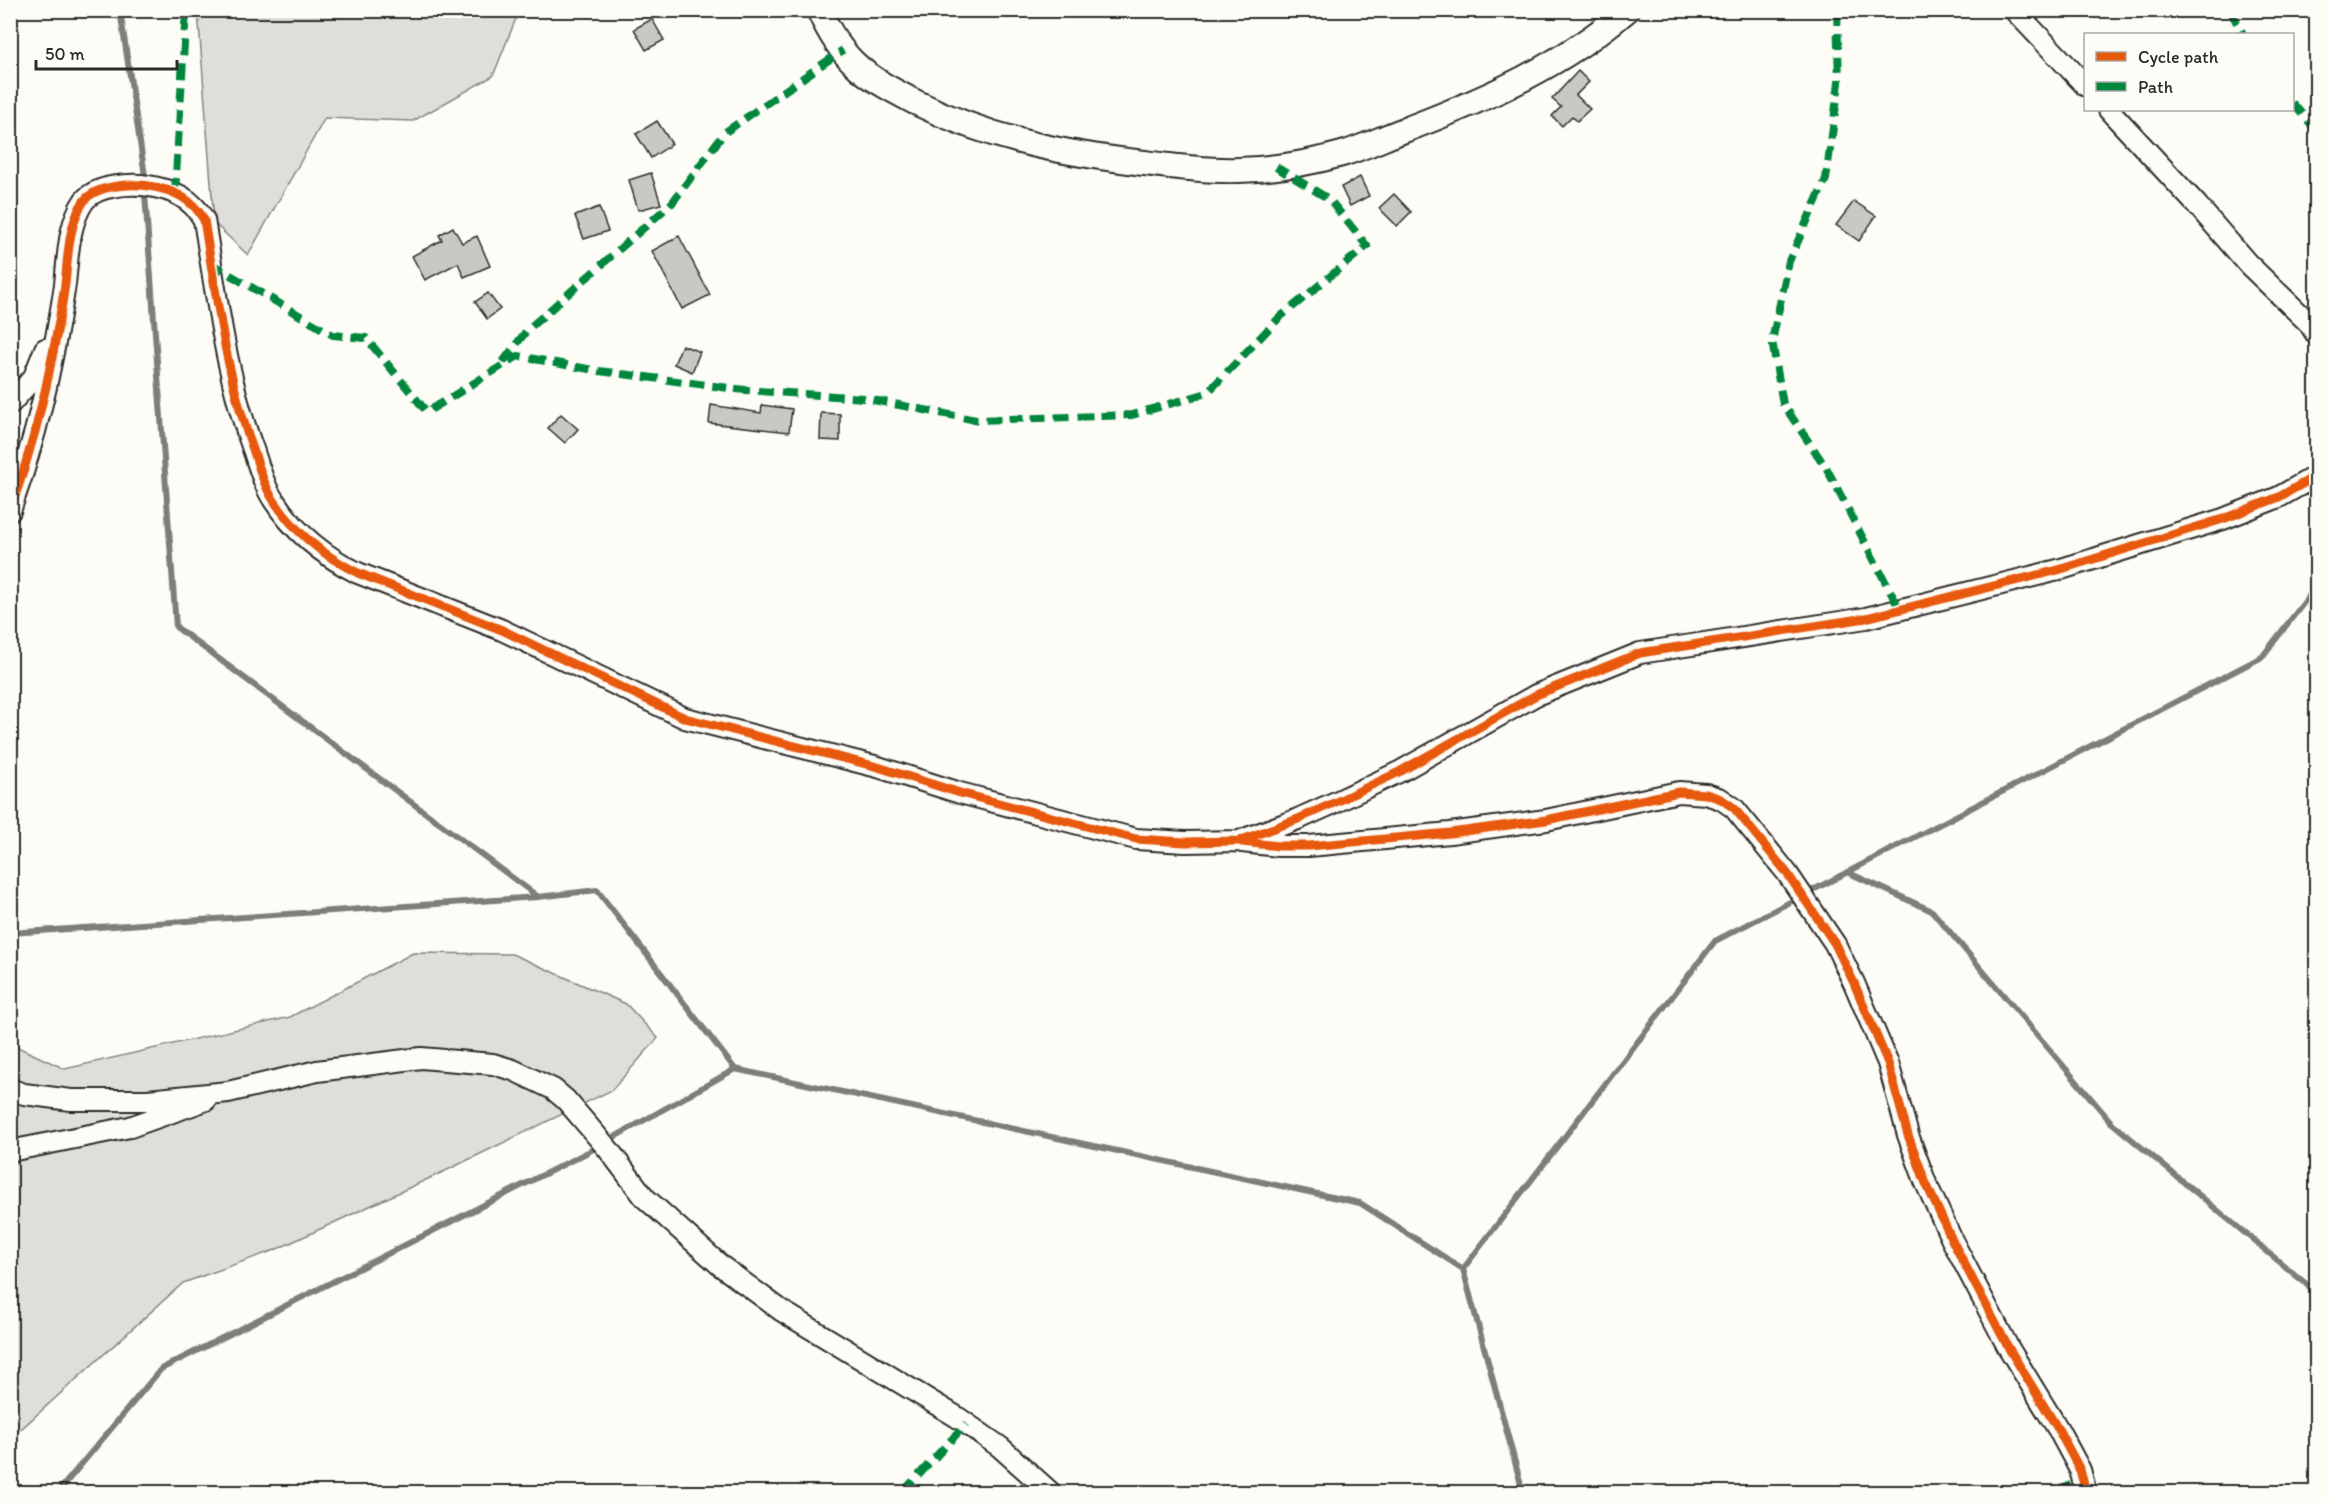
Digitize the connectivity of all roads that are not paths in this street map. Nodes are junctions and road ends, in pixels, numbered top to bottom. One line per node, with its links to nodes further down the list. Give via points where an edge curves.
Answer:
1 (819, 10): 2 (main road, via 829,32 855,64 894,91 988,134 1107,159 1240,170 1342,153 1473,104 1598,35)
2 (1627, 10)
3 (2014, 10): 4 (street)
4 (2084, 85)
5 (2110, 111): 7 (street)
6 (61, 311): 8 (street, via 34,376); 10 (street, via 44,395); 11 (street, via 73,224 85,199 109,188 143,185 187,198 204,220 231,378 272,498 294,526 338,563 502,630 685,718 1136,839)
7 (2316, 334)
8 (10, 404)
9 (2316, 476): 11 (street, via 2279,497 2223,519 2036,576 1866,618 1640,653 1536,695 1401,771 1298,819)
10 (10, 511)
11 (1239, 841): 16 (street, via 1309,846 1450,833 1546,820 1679,792 1706,794 1734,808 1787,873 1840,954 1888,1063 1908,1135 1952,1240 2008,1347 2080,1470)
12 (10, 1089): 13 (street, via 98,1101)
13 (228, 1092): 14 (street, via 130,1127); 15 (street, via 317,1071 421,1058 493,1064 553,1089 604,1144 645,1198 721,1266 782,1311 957,1417 1000,1447)
14 (10, 1151)
15 (1050, 1492)
16 (2086, 1492)

